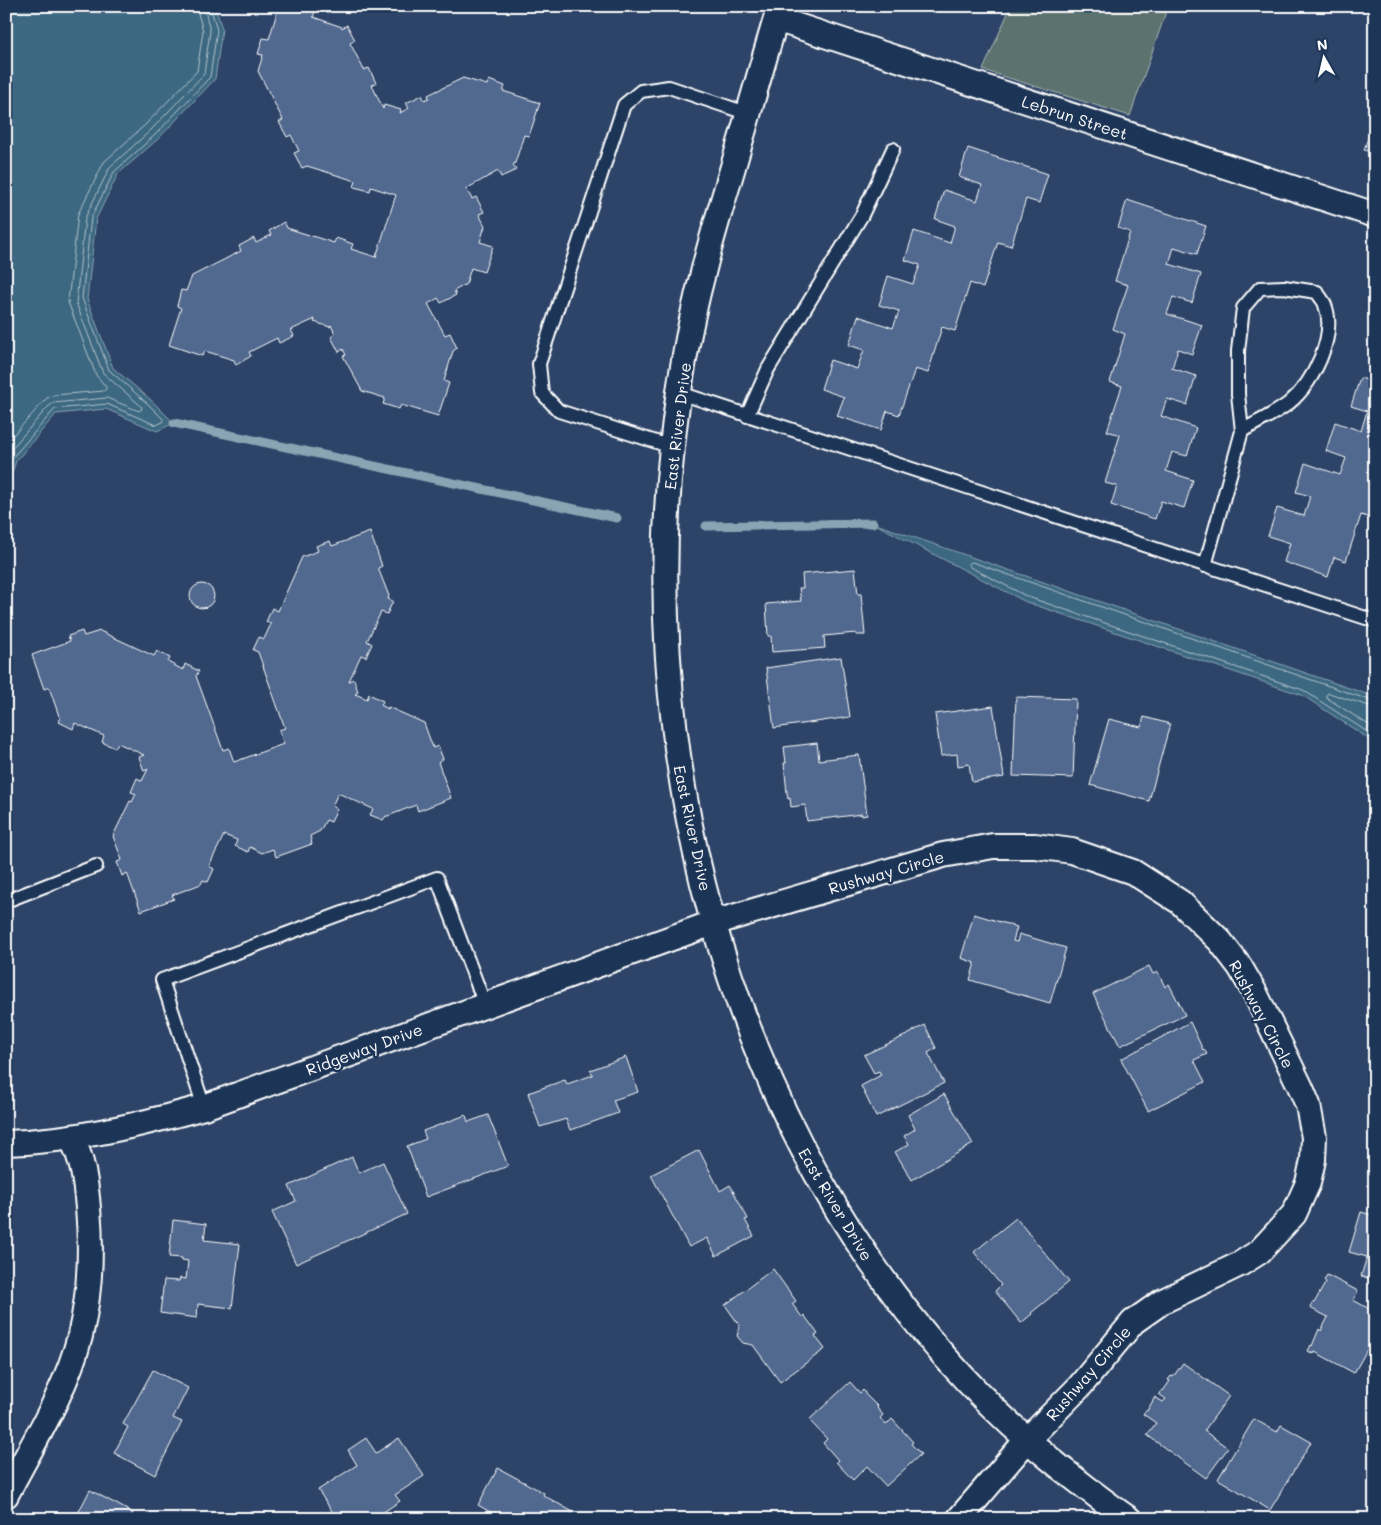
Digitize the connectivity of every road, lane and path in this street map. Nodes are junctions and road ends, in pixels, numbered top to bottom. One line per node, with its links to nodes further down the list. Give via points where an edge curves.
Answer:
1 (778, 13): 2 (street, East River Drive); 4 (street, Lebrun Street)
2 (749, 114): 5 (street, East River Drive, via 702,274); 8 (lane, via 669,87 641,91 624,105 539,364 542,393 559,411)
3 (893, 149): 6 (lane, via 862,215 768,369)
4 (1375, 215)
5 (680, 393): 6 (lane); 8 (street, East River Drive)
6 (747, 416): 9 (lane)
7 (1242, 430): 7 (lane, via 1238,386 1242,308 1260,288 1284,287 1317,292 1325,305 1329,329 1310,379 1289,402); 9 (lane)
8 (672, 447): 13 (street, East River Drive, via 666,534 666,621 674,730 688,816)
9 (1205, 566): 10 (lane)
10 (1375, 621)
11 (96, 866): 12 (lane)
12 (6, 901)
13 (713, 922): 14 (street, Ridgeway Drive); 18 (street, East River Drive, via 748,1026 782,1107 813,1169 858,1244 908,1315 966,1381); 18 (street, Rushway Circle, via 943,855 993,846 1035,846 1072,851 1150,881 1180,902 1220,941 1240,967 1308,1105 1314,1137 1308,1183 1294,1214 1259,1252 1163,1301 1133,1322 1080,1386)
14 (485, 1005): 15 (street, Ridgeway Drive); 15 (lane, via 437,878 162,980)
15 (204, 1107): 16 (street, Ridgeway Drive, via 143,1124)
16 (71, 1138): 17 (street, Ridgeway Drive); 19 (street, via 86,1188 91,1242 88,1296 80,1338 61,1389)
17 (6, 1143)
18 (1027, 1440): 20 (street, Rushway Circle); 21 (street, East River Drive)
19 (6, 1495)
20 (960, 1519)
21 (1128, 1519)

